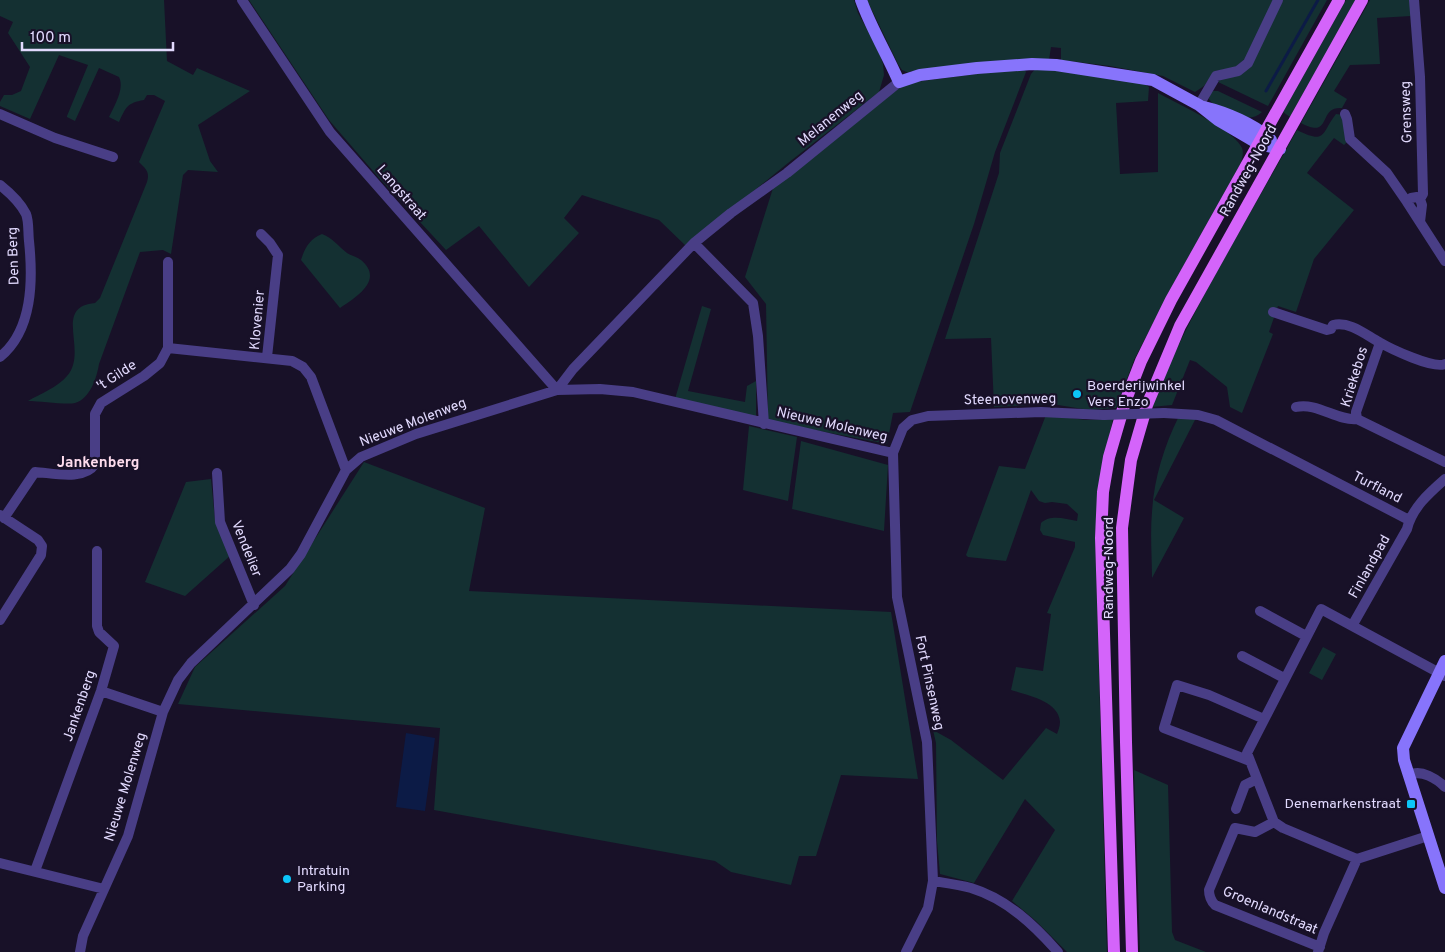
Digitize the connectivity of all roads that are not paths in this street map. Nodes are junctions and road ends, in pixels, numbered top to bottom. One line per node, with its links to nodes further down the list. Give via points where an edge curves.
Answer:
1 (242, 0): 28 (street, Langstraat, via 330,132)
2 (861, 0): 7 (street)
3 (1278, 0): 8 (street, via 1248,64 1216,76)
4 (1339, 0): 11 (main road, Randweg-Noord)
5 (1362, 0): 12 (main road, Randweg-Noord)
6 (1414, 0): 15 (street, Grensweg, via 1420,77 1423,194)
7 (899, 82): 8 (street, Melanenweg, via 920,75 977,68 1056,65 1153,80); 19 (street, Melanenweg, via 787,174)
8 (1199, 105): 11 (street, Melanenweg, via 1218,120)
9 (0, 114): 13 (street, via 55,138)
10 (1345, 114): 16 (street, via 1350,140 1387,173)
11 (1262, 139): 12 (street, Melanenweg); 72 (main road, Randweg-Noord, via 1171,300 1141,361 1109,457 1103,492 1101,538)
12 (1280, 149): 73 (main road, Randweg-Noord, via 1180,326 1147,405 1132,460 1122,528)
13 (113, 157)
14 (0, 185): 25 (street, Den Berg, via 14,197 26,215 31,264 28,307 22,327)
15 (1420, 199): 16 (street, via 1411,198); 17 (street, Grensweg)
16 (1407, 202): 17 (street)
17 (1420, 222): 20 (street)
18 (261, 234): 26 (street, Klovenier, via 278,255)
19 (694, 243): 28 (street, Melanenweg, via 573,369); 32 (street, Nieuwe Molenweg, via 753,303)
20 (1445, 261)
21 (168, 262): 24 (street)
22 (1273, 312): 23 (street, Kriekebos, via 1327,330 1340,323)
23 (1380, 343): 27 (street, Kriekebos, via 1428,364); 30 (street, Kriekebos, via 1356,412)
24 (168, 348): 26 (street); 39 (street, 't Gilde, via 160,362 144,376 101,404 95,414 92,468 76,474 36,472)
25 (0, 357)
26 (267, 357): 35 (street, Klovenier, via 292,361 307,372)
27 (1445, 364)
28 (557, 390): 32 (street, Nieuwe Molenweg, via 633,392); 35 (street, Nieuwe Molenweg, via 416,434 361,457)
29 (1296, 407): 30 (street, Kriekebos, via 1305,406 1348,420)
30 (1357, 419): 34 (street, Kriekebos)
31 (912, 420): 33 (street, Fort Pinsenweg, via 903,428); 38 (street, Steenovenweg, bridge, via 928,416 1042,412 1198,415 1216,420)
32 (764, 424): 33 (street, Nieuwe Molenweg)
33 (893, 453): 65 (street, Fort Pinsenweg, via 897,598 927,742)
34 (1445, 462)
35 (346, 470): 42 (street, Nieuwe Molenweg, via 301,554)
36 (217, 473): 42 (street, Vendelier, via 220,522)
37 (1445, 479): 40 (street, via 1424,497)
38 (1333, 481): 40 (street, Turfland)
39 (2, 517): 44 (street, via 38,540 42,546 40,556)
40 (1409, 520): 45 (street, Finlandpad)
41 (97, 551): 51 (street, Jankenberg, via 97,626 114,646)
42 (254, 605): 52 (street, Nieuwe Molenweg, via 191,663 178,680)
43 (1260, 611): 46 (street)
44 (0, 620)
45 (1352, 626): 46 (street, via 1321,609); 49 (street)
46 (1306, 636): 50 (street)
47 (1242, 656): 50 (street)
48 (1445, 661): 49 (street)
49 (1442, 674): 55 (street, via 1403,748)
50 (1284, 678): 53 (street)
51 (101, 691): 52 (street); 64 (street, Jankenberg)
52 (163, 712): 67 (street, Nieuwe Molenweg, via 128,836)
53 (1264, 719): 54 (street, via 1247,753); 54 (street, via 1178,685 1164,728)
54 (1250, 761): 56 (street)
55 (1410, 775): 57 (street, via 1420,773 1429,776); 60 (street)
56 (1258, 779): 58 (street, via 1245,785); 59 (street)
57 (1445, 787)
58 (1236, 809)
59 (1274, 822): 61 (street); 68 (street, Groenlandstraat, via 1255,832 1235,828 1209,897 1215,905)
60 (1428, 836): 61 (street); 63 (street)
61 (1357, 859): 68 (street)
62 (0, 863): 64 (street)
63 (1442, 865): 66 (street)
64 (35, 871): 67 (street)
65 (933, 881): 70 (street, Fort Pinsenweg, via 928,908); 71 (street, via 972,889 1010,906)
66 (1445, 888)
67 (104, 889): 69 (street, Nieuwe Molenweg, via 83,936)
68 (1319, 949)
69 (80, 952)
70 (906, 952)
71 (1058, 952)
72 (1114, 952)
73 (1132, 952)

